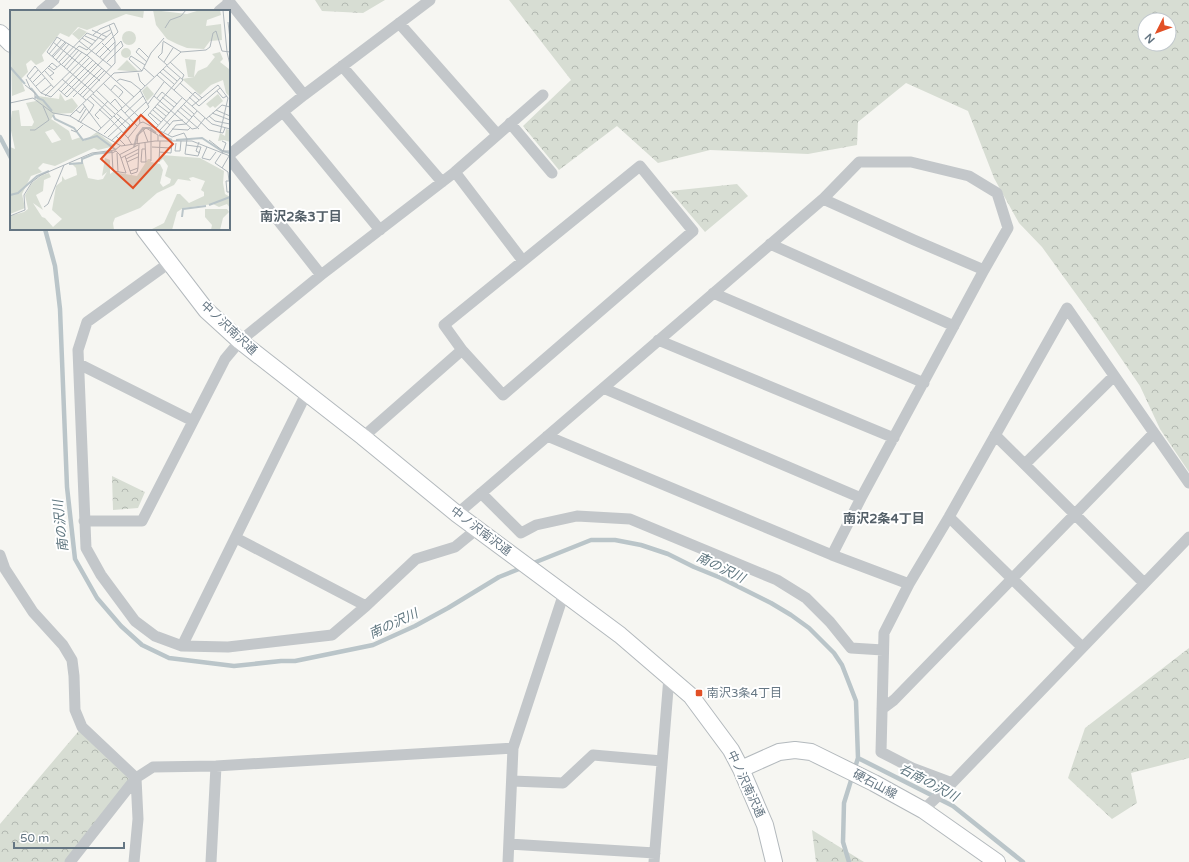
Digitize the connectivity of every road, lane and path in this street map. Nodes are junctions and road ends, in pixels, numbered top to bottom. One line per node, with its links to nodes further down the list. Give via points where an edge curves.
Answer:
1 (54, 0): 5 (street)
2 (108, 0): 6 (street)
3 (430, 0): 8 (street)
4 (229, 1): 7 (street); 10 (street)
5 (42, 10)
6 (115, 10)
7 (220, 10)
8 (399, 23): 9 (street); 14 (street)
9 (342, 66): 10 (street); 19 (street)
10 (304, 95): 12 (street)
11 (543, 95): 13 (street)
12 (283, 112): 15 (street); 22 (street)
13 (510, 123): 14 (street); 18 (street)
14 (497, 134): 17 (street)
15 (230, 154)
16 (230, 159): 27 (street)
17 (455, 172): 19 (street); 24 (street)
18 (552, 173)
19 (442, 182): 22 (street)
20 (823, 199): 23 (street); 26 (street); 26 (street, via 859,162 911,162 969,176 997,194 1008,228)
21 (145, 230): 25 (street, 中ノ沢南沢通)
22 (380, 230): 27 (street)
23 (770, 244): 28 (street); 29 (street)
24 (523, 261): 32 (street, via 444,325); 32 (street, via 640,166 693,231 503,395)
25 (170, 262): 31 (street, 中ノ沢南沢通, via 206,310); 33 (street, via 87,322 78,350)
26 (984, 270): 29 (street)
27 (321, 275): 31 (street)
28 (713, 293): 30 (street); 35 (street)
29 (954, 326): 35 (street)
30 (658, 340): 36 (street); 43 (street)
31 (240, 341): 37 (street, 中ノ沢南沢通); 38 (street, via 225,359)
32 (462, 350): 42 (street)
33 (79, 364): 38 (street); 51 (street)
34 (1114, 376): 39 (street); 40 (street, via 1067,308); 44 (street)
35 (924, 383): 43 (street)
36 (603, 388): 41 (street); 47 (street)
37 (306, 394): 42 (street, 中ノ沢南沢通); 54 (street)
38 (193, 420): 51 (street, via 142,521)
39 (1154, 433): 45 (street); 49 (street)
40 (995, 435): 44 (street); 50 (street)
41 (547, 436): 46 (street); 56 (street)
42 (363, 437): 48 (street, 中ノ沢南沢通)
43 (894, 438): 47 (street)
44 (1025, 464): 49 (street)
45 (1189, 483)
46 (481, 493): 48 (street); 64 (street, via 521,533 536,525 577,516 630,519 777,580 806,598 851,648)
47 (861, 498): 56 (street)
48 (457, 514): 52 (street, 中ノ沢南沢通)
49 (1075, 514): 57 (street); 58 (street)
50 (949, 516): 57 (street); 59 (street)
51 (84, 521): 62 (street, via 86,548 101,575 135,621 155,636)
52 (477, 529): 60 (street, 中ノ沢南沢通); 61 (street, via 455,547 416,559)
53 (1189, 537): 58 (street)
54 (236, 538): 61 (street); 62 (street)
55 (0, 555): 71 (street, via 5,569 34,612 63,645 72,660 75,710 82,727)
56 (832, 555): 59 (street)
57 (1013, 579): 63 (street); 66 (street, via 894,700)
58 (1144, 583): 63 (street)
59 (909, 584): 64 (street, via 884,633)
60 (564, 593): 65 (street, 中ノ沢南沢通, via 620,635); 67 (street)
61 (366, 606): 62 (street, via 332,635 228,647)
62 (182, 646)
63 (1082, 647): 73 (street)
64 (883, 650): 66 (street)
65 (669, 677): 68 (street); 70 (street, 中ノ沢南沢通, via 691,696 731,750)
66 (882, 709): 73 (street, via 882,752 912,768)
67 (513, 748): 69 (street); 72 (street)
68 (662, 761): 72 (street, via 593,756 563,783); 76 (street)
69 (216, 766): 71 (street, via 153,767); 79 (street)
70 (741, 769): 74 (street, 硬石山線, via 779,752 811,752); 81 (street, 中ノ沢南沢通, via 765,825)
71 (136, 778): 77 (street); 78 (street, via 138,819)
72 (512, 781): 75 (street)
73 (952, 783): 74 (street)
74 (923, 810): 82 (street, 硬石山線)
75 (509, 844): 76 (street); 80 (street)
76 (655, 858)
77 (70, 862)
78 (134, 862)
79 (211, 862)
80 (508, 862)
81 (774, 862)
82 (997, 862)

